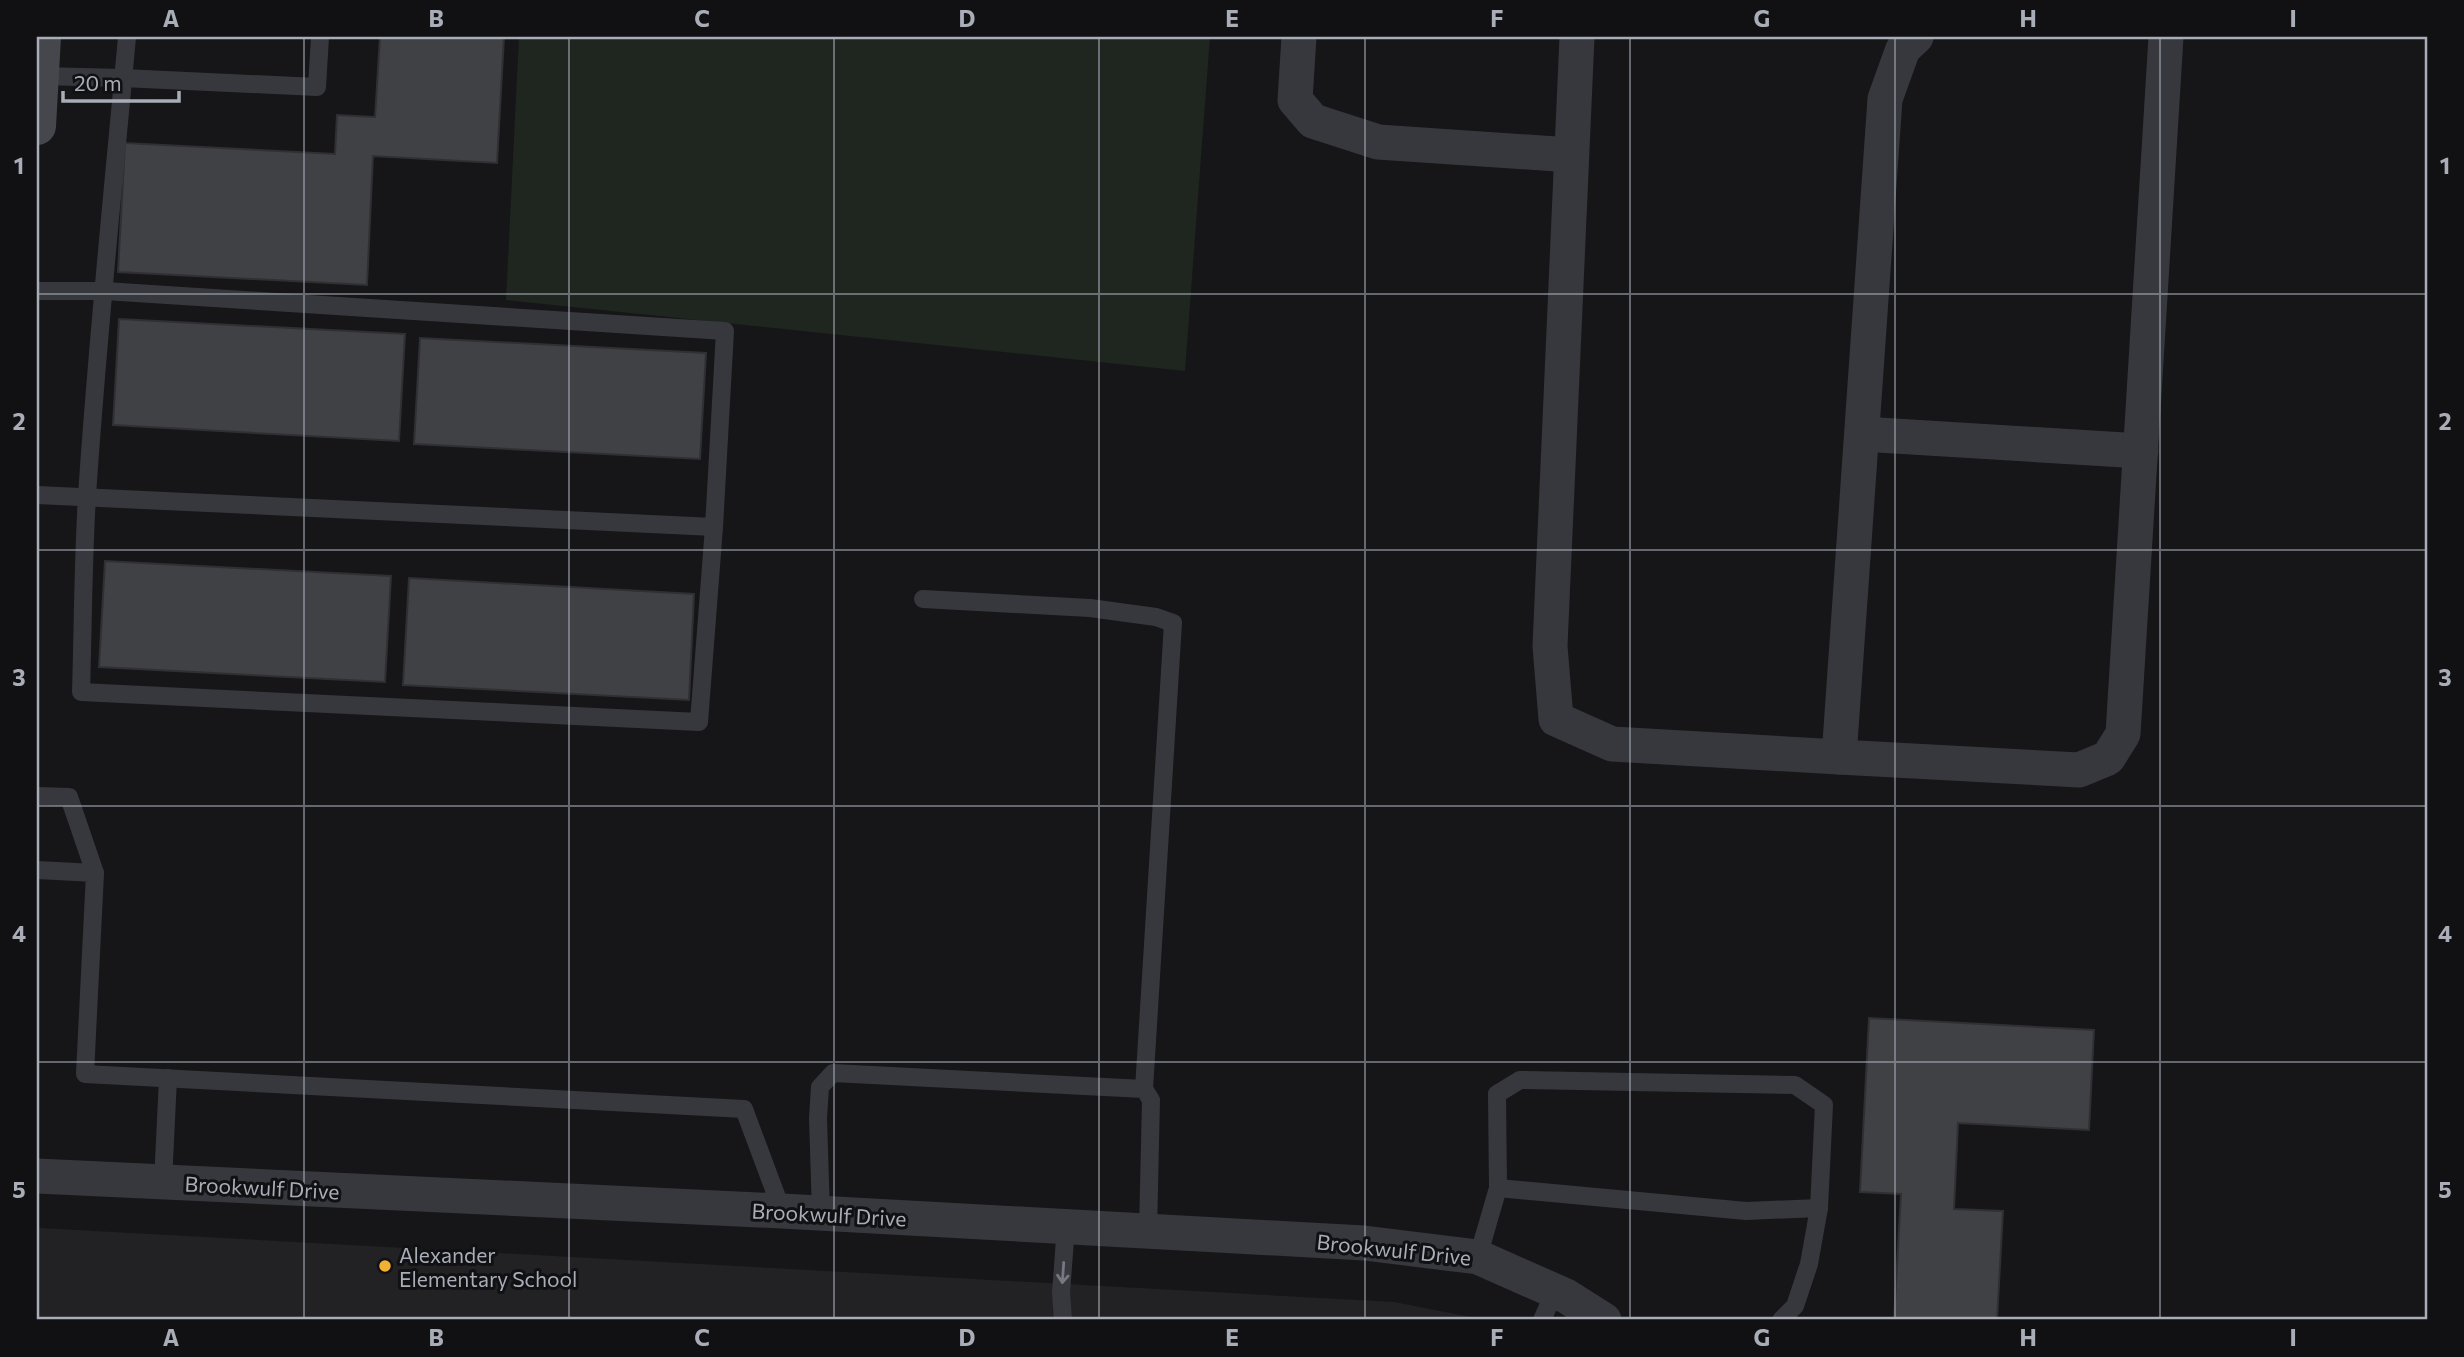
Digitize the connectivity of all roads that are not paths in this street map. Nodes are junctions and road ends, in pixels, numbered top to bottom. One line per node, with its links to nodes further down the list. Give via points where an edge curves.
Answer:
1 (42, 37): 8 (main road)
2 (127, 37): 9 (lane)
3 (320, 37): 9 (lane, via 317,87)
4 (1299, 37): 11 (street, via 1295,100 1313,121 1378,142)
5 (1577, 37): 11 (street)
6 (1916, 37): 14 (street, via 1903,50 1885,99)
7 (2166, 37): 15 (street)
8 (40, 76): 9 (lane); 10 (main road)
9 (123, 78): 13 (lane)
10 (37, 126)
11 (1571, 155): 20 (street, via 1550,646 1556,719 1612,744)
12 (37, 291): 13 (lane)
13 (105, 291): 17 (lane); 18 (lane, via 725,331)
14 (1862, 434): 15 (street); 20 (street)
15 (2141, 452): 20 (street, via 2123,734 2108,758 2079,770)
16 (37, 495): 17 (lane)
17 (87, 497): 18 (lane); 18 (lane, via 81,692 699,722)
18 (714, 527)
19 (923, 599): 25 (lane, via 1090,608 1173,623)
20 (1839, 757)
21 (37, 796): 23 (lane, via 69,797)
22 (37, 870): 23 (lane)
23 (95, 873): 24 (lane, via 85,1074)
24 (168, 1078): 27 (lane); 30 (lane, via 744,1109)
25 (1144, 1089): 31 (lane, via 833,1073 820,1087); 33 (lane, via 1151,1100)
26 (37, 1176): 27 (street, Brookwulf Drive)
27 (163, 1182): 30 (street, Brookwulf Drive)
28 (1498, 1188): 29 (lane, via 1746,1212); 29 (lane, via 1497,1094 1520,1080 1795,1085 1824,1105); 34 (lane)
29 (1819, 1208): 38 (lane, via 1809,1264 1795,1306)
30 (782, 1211): 31 (street, Brookwulf Drive)
31 (821, 1213): 32 (street, Brookwulf Drive)
32 (1066, 1226): 33 (street, Brookwulf Drive); 36 (lane, one-way to 36)
33 (1148, 1231): 34 (street, Brookwulf Drive, via 1364,1243)
34 (1478, 1257): 35 (street, Brookwulf Drive)
35 (1549, 1306): 37 (street, Brookwulf Drive)
36 (1063, 1320)
37 (1604, 1320)
38 (1781, 1320)

